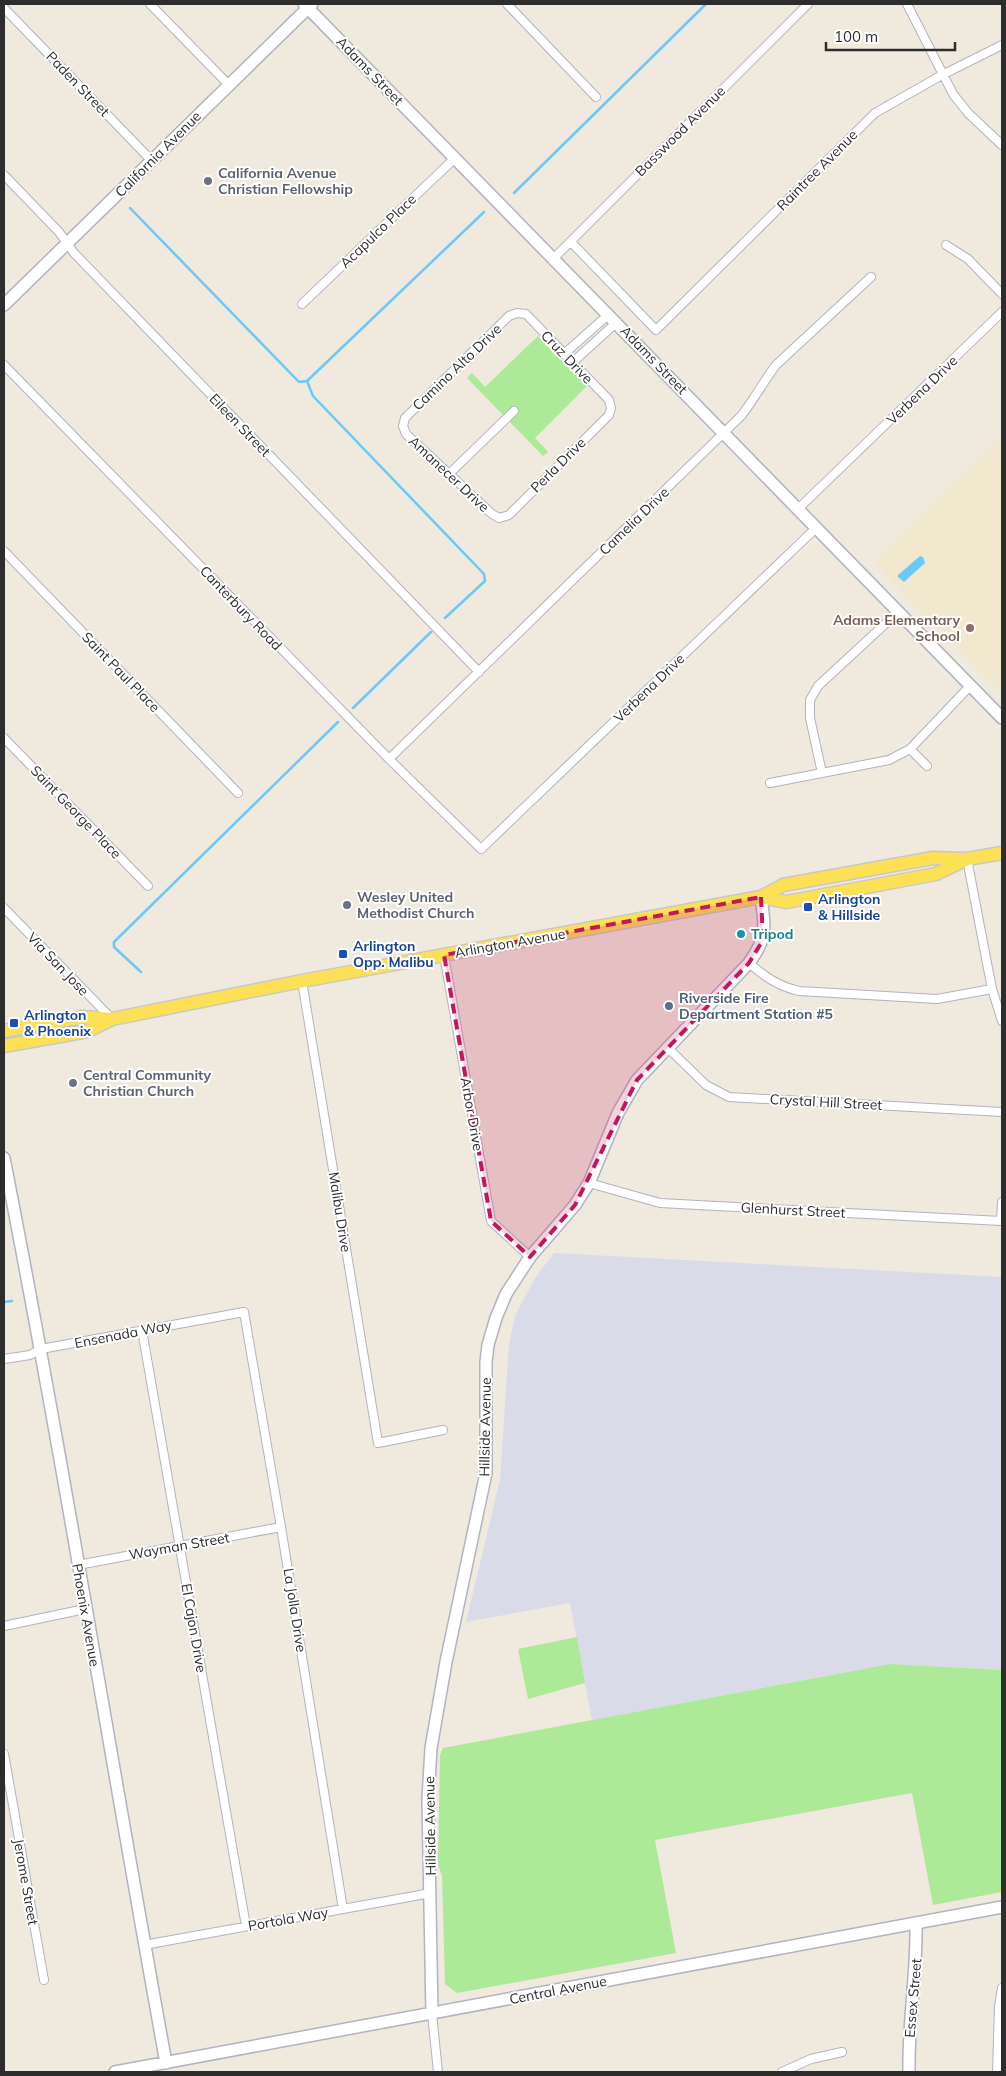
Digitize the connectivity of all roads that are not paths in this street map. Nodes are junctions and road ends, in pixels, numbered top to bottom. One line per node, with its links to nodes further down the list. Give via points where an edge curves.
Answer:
1 (150, 4): 9 (street)
2 (507, 4): 10 (street)
3 (808, 4): 15 (street, Basswood Avenue)
4 (907, 4): 8 (street)
5 (308, 5): 9 (main road, California Avenue); 12 (main road, Adams Street)
6 (4, 8): 13 (street, Paden Street)
7 (1002, 45): 8 (street, Raintree Avenue)
8 (942, 75): 11 (street, via 968,112); 15 (street, Raintree Avenue, via 875,113 656,330)
9 (228, 84): 13 (main road, California Avenue)
10 (596, 97)
11 (1002, 144)
12 (455, 158): 18 (main road, Adams Street); 21 (street, Acapulco Place)
13 (152, 161): 16 (main road, California Avenue)
14 (4, 176): 16 (street, Eileen Street)
15 (571, 242): 18 (street, Basswood Avenue)
16 (67, 244): 22 (main road, California Avenue); 39 (street, Eileen Street)
17 (946, 245): 20 (street, via 968,259)
18 (553, 259): 25 (main road, Adams Street)
19 (871, 277): 32 (street, Camelia Drive, via 776,365 756,398)
20 (1002, 294)
21 (302, 304)
22 (4, 305)
23 (1002, 312): 34 (street, Verbena Drive)
24 (517, 313): 26 (street, Cruz Drive, via 526,314); 31 (street, Camino Alto Drive, via 510,316 411,411)
25 (613, 318): 26 (street); 27 (street); 32 (main road, Adams Street)
26 (564, 354): 27 (street, Cruz Drive)
27 (573, 362): 29 (street, Cruz Drive, via 609,400)
28 (4, 365): 44 (street, Canterbury Road)
29 (612, 408): 35 (street, Perla Drive, via 609,415 509,515)
30 (514, 411): 33 (street)
31 (403, 426): 33 (street, Amanecer Drive, via 406,434)
32 (725, 433): 34 (main road, Adams Street); 39 (street, Camelia Drive)
33 (449, 474): 35 (street, Amanecer Drive)
34 (798, 509): 36 (main road, Adams Street)
35 (499, 518)
36 (816, 528): 38 (main road, Adams Street); 49 (street, Verbena Drive)
37 (4, 552): 48 (street, Saint Paul Place)
38 (898, 612): 40 (main road, Adams Street); 46 (street, via 818,686 810,700 810,718)
39 (479, 672): 44 (street, Camelia Drive)
40 (971, 686): 41 (main road, Adams Street); 43 (street)
41 (1002, 718)
42 (4, 738): 52 (street, Saint George Place)
43 (910, 749): 45 (street); 46 (street, via 889,760)
44 (389, 759): 49 (street, Canterbury Road)
45 (927, 766)
46 (822, 773): 47 (street)
47 (770, 783)
48 (238, 793)
49 (481, 849)
50 (1002, 853): 51 (main road, Arlington Avenue)
51 (967, 859): 53 (main road, Arlington Avenue, via 936,874 786,902); 58 (street)
52 (148, 886)
53 (761, 897): 55 (main road, Arlington Avenue); 56 (main road, Hillside Avenue, via 763,940)
54 (4, 908): 59 (street, Via San Jose)
55 (444, 955): 57 (main road, Arlington Avenue); 68 (street, Arbor Drive, via 491,1221)
56 (749, 963): 58 (street, via 770,981 799,991 937,999); 63 (main road, Hillside Avenue)
57 (302, 982): 59 (main road, Arlington Avenue); 73 (street, Malibu Drive, via 378,1443)
58 (992, 989): 60 (street)
59 (112, 1019): 61 (main road, Arlington Avenue, via 83,1017); 62 (main road, Arlington Avenue, via 88,1032)
60 (1002, 1021)
61 (4, 1032)
62 (4, 1046)
63 (667, 1047): 64 (street, Crystal Hill Street, via 706,1085 729,1097); 66 (main road, Hillside Avenue, via 627,1096)
64 (1002, 1112)
65 (4, 1158): 71 (main road, Phoenix Avenue)
66 (588, 1183): 67 (street, Glenhurst Street, via 660,1203 1001,1221); 68 (main road, Hillside Avenue, via 575,1205)
67 (1002, 1202)
68 (530, 1258): 80 (main road, Hillside Avenue, via 506,1294 488,1345 486,1473 430,1748)
69 (244, 1312): 70 (street, Ensenada Way); 74 (street, La Jolla Drive)
70 (142, 1330): 71 (street, Ensenada Way); 75 (street, El Cajon Drive)
71 (41, 1349): 72 (street, Ensenada Way, via 30,1355); 76 (main road, Phoenix Avenue)
72 (4, 1359)
73 (443, 1430)
74 (281, 1527): 75 (street, Wayman Street); 82 (street, La Jolla Drive)
75 (180, 1546): 76 (street, Wayman Street); 84 (street, El Cajon Drive)
76 (78, 1565): 77 (main road, Phoenix Avenue)
77 (85, 1609): 78 (street); 85 (main road, Phoenix Avenue)
78 (4, 1626)
79 (4, 1754): 86 (street, Jerome Street)
80 (431, 1893): 82 (street, Portola Way); 88 (main road, Hillside Avenue)
81 (1002, 1907): 83 (main road, Central Avenue)
82 (343, 1909): 84 (street, Portola Way)
83 (916, 1924): 88 (main road, Central Avenue); 95 (main road, Essex Street, via 917,1956)
84 (246, 1926): 85 (street, Portola Way)
85 (144, 1945): 91 (main road, Phoenix Avenue)
86 (44, 1980)
87 (1002, 1988): 89 (street)
88 (432, 2014): 91 (main road, Central Avenue); 93 (street, Hillside Avenue)
89 (999, 2046): 96 (street)
90 (842, 2052): 94 (street, via 811,2059)
91 (167, 2067): 92 (main road, Central Avenue)
92 (115, 2072)
93 (438, 2072)
94 (782, 2072)
95 (909, 2072)
96 (996, 2072)

